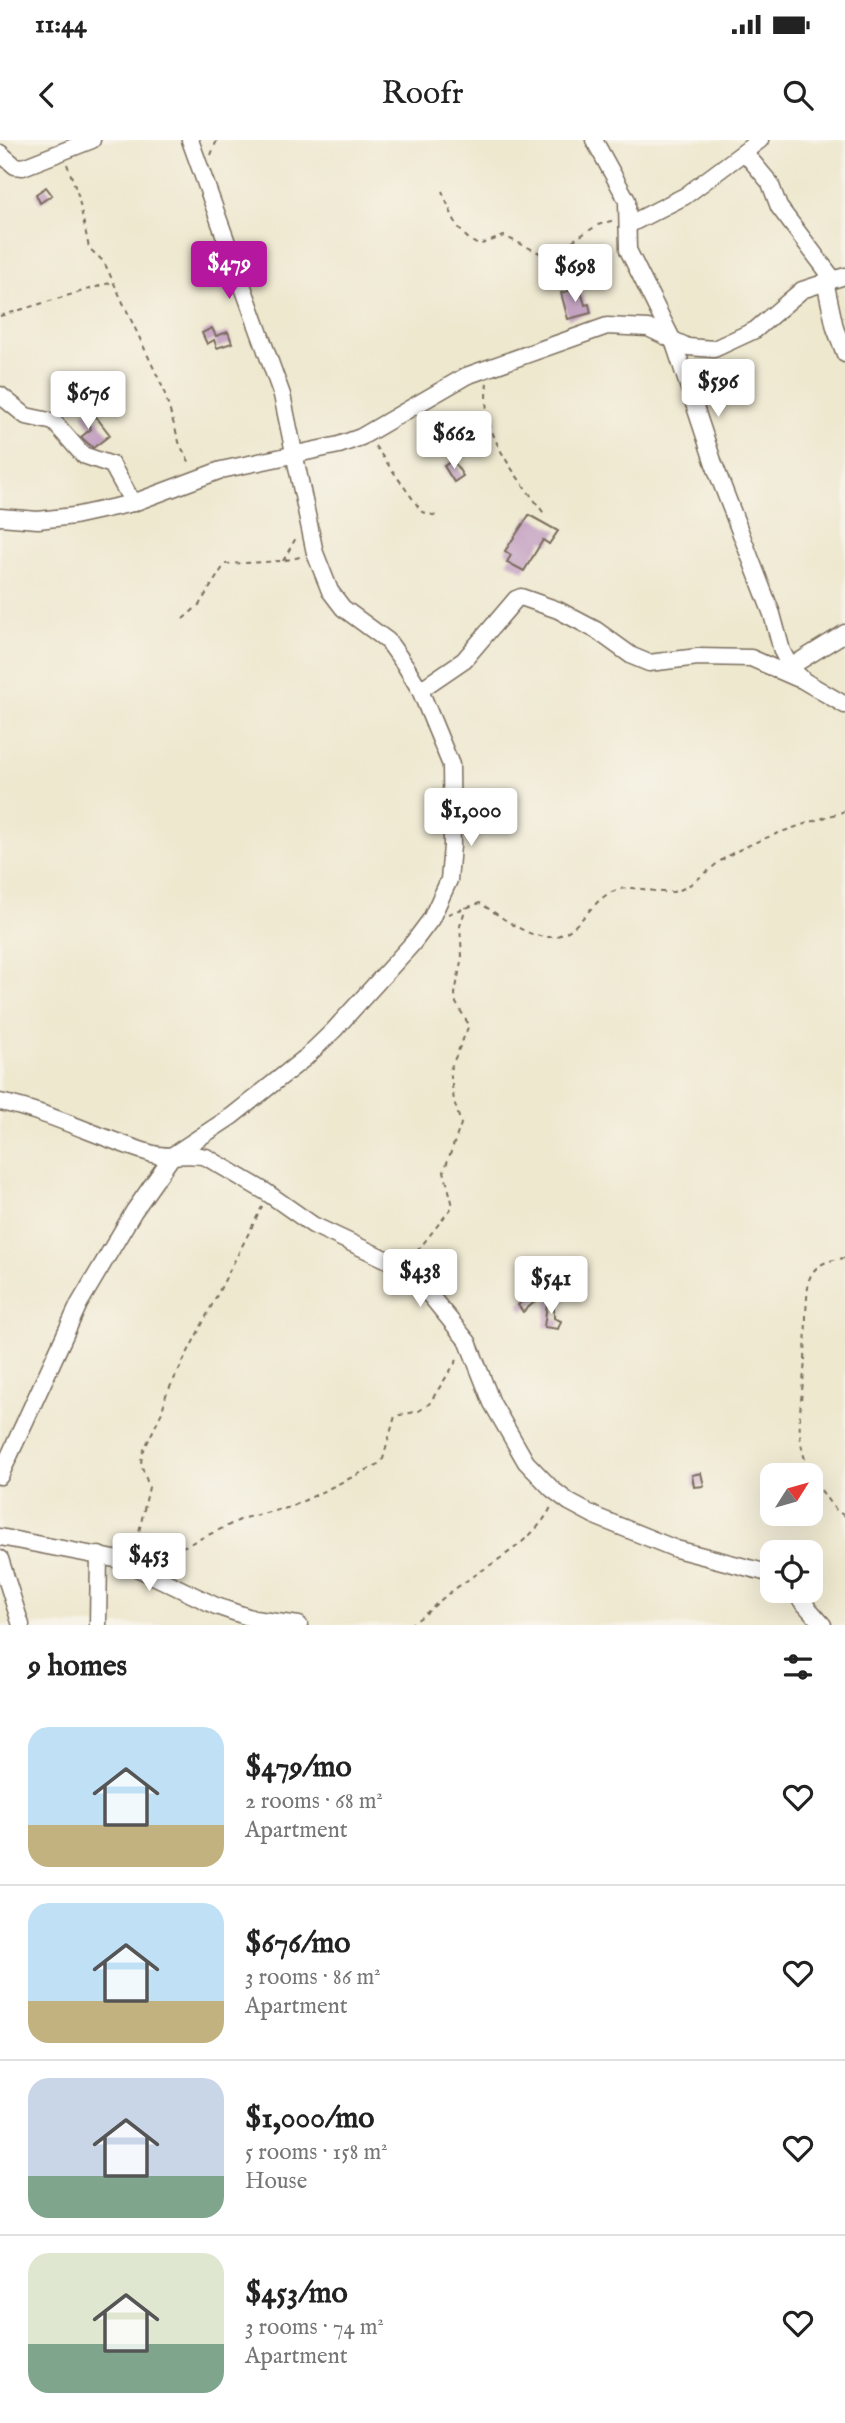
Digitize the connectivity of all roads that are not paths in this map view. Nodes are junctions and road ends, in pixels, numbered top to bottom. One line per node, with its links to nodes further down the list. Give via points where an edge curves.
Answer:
1 (92, 140): 5 (street, via 19,167)
2 (190, 140): 12 (street, via 271,358)
3 (594, 140): 7 (street, via 622,189)
4 (760, 140): 6 (street)
5 (0, 153)
6 (745, 153): 7 (street, via 685,197); 8 (street)
7 (628, 221): 9 (street, via 628,250)
8 (834, 279): 9 (street, via 802,289 768,321 731,342 702,350); 10 (street, via 835,328)
9 (674, 343): 12 (street, via 648,328 607,326 440,389 339,445); 18 (street)
10 (845, 354)
11 (0, 395): 13 (street, via 26,416 54,422 83,454 112,465)
12 (293, 455): 13 (street, via 221,470); 20 (street, via 315,553 335,599 388,641)
13 (133, 503): 15 (street, via 74,516)
14 (0, 517): 15 (street)
15 (18, 520): 16 (street)
16 (0, 532)
17 (845, 633): 18 (street)
18 (790, 667): 19 (street)
19 (804, 681): 20 (street, via 751,658 698,657 649,663 558,610 521,597 464,660); 21 (street)
20 (420, 690): 23 (street, via 451,765 453,783 449,880 431,919 305,1058 232,1116)
21 (845, 705)
22 (0, 1102): 23 (street, via 157,1155)
23 (173, 1155): 24 (street, via 79,1304); 28 (street, via 206,1157 330,1235 404,1269 446,1310 472,1350 481,1378 526,1462 552,1489 597,1517 676,1549)
24 (0, 1476)
25 (0, 1537): 26 (street)
26 (99, 1555): 31 (street); 32 (street, via 120,1560 216,1606 254,1619)
27 (0, 1559): 30 (street)
28 (760, 1571)
29 (804, 1603): 33 (street)
30 (21, 1625)
31 (98, 1625)
32 (299, 1625)
33 (823, 1625)

